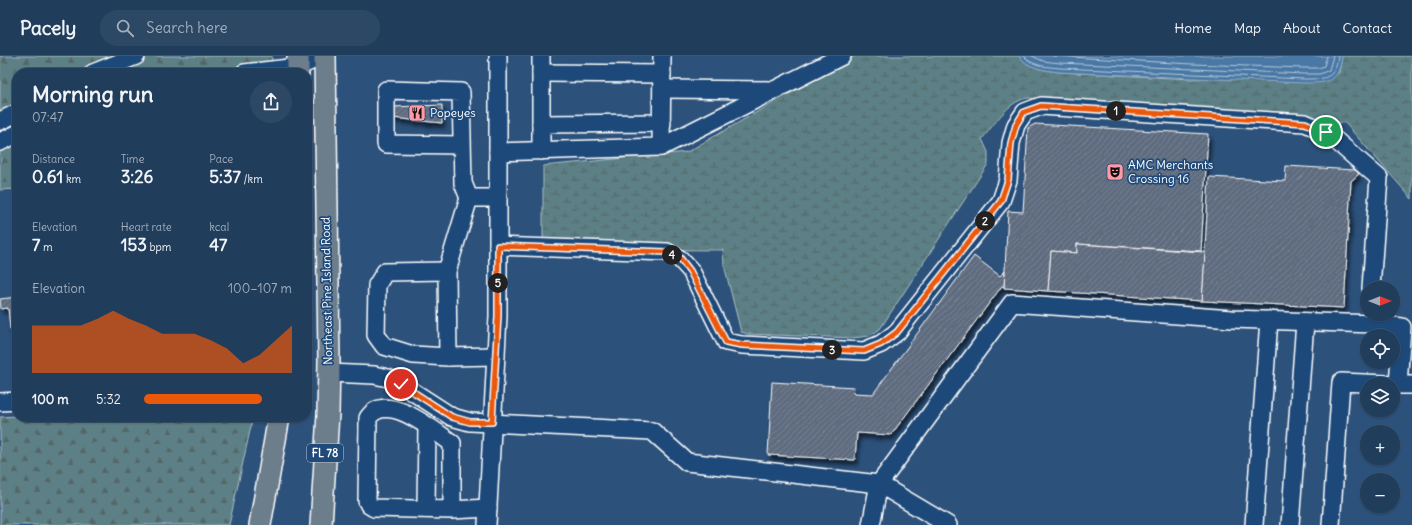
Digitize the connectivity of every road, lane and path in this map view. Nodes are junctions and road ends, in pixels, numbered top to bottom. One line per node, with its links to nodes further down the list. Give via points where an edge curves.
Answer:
1 (136, 56): 6 (street)
2 (323, 56): 8 (street); 34 (main road, Northeast Pine Island Road / FL 78)
3 (498, 56): 21 (street)
4 (662, 56): 10 (street)
5 (842, 56): 11 (street)
6 (113, 64)
7 (541, 64): 10 (street); 15 (street)
8 (298, 65): 9 (street)
9 (278, 68)
10 (662, 82): 11 (street); 14 (street)
11 (774, 90): 19 (street)
12 (12, 115): 13 (street)
13 (0, 121)
14 (662, 123): 15 (street); 19 (street)
15 (541, 124): 20 (street)
16 (12, 136): 17 (street)
17 (0, 142)
18 (462, 145): 18 (street, via 461,92 386,90 386,144); 22 (street, via 463,183)
19 (661, 147): 20 (street)
20 (541, 151): 21 (street)
21 (498, 152): 23 (street)
22 (470, 198): 23 (street); 25 (street)
23 (498, 198): 24 (street)
24 (498, 246): 26 (street, via 667,252 680,258 690,271 726,342 864,351 881,344 897,332 1001,201 1008,180 1011,143 1016,125 1024,112 1041,106 1305,123 1326,132 1379,178); 32 (street)
25 (447, 271): 33 (street); 33 (street, via 385,272 376,285 376,335 384,346 413,355)
26 (1371, 281)
27 (1269, 320): 30 (street); 42 (street, via 1012,303); 50 (street)
28 (1370, 321): 30 (street)
29 (1392, 321): 31 (street)
30 (1305, 322): 51 (street)
31 (1402, 326): 35 (street)
32 (496, 356): 33 (street); 40 (street)
33 (448, 357)
34 (329, 373): 40 (street, via 388,378 452,417 470,422); 47 (main road, Northeast Pine Island Road / FL 78)
35 (1398, 377)
36 (1360, 383): 52 (street, via 1341,382)
37 (12, 401): 38 (street)
38 (0, 402)
39 (278, 422): 46 (main road)
40 (492, 422): 42 (street, via 652,431 687,462); 45 (street)
41 (426, 426): 43 (street); 43 (street, via 404,412 390,409 372,411 368,418 367,501 374,508); 44 (street, via 452,443)
42 (879, 484): 48 (street); 49 (street)
43 (426, 509): 44 (street)
44 (452, 510): 45 (street)
45 (488, 517)
46 (260, 525)
47 (321, 525)
48 (871, 525)
49 (948, 525)
50 (1254, 525)
51 (1290, 525)
52 (1331, 525)

